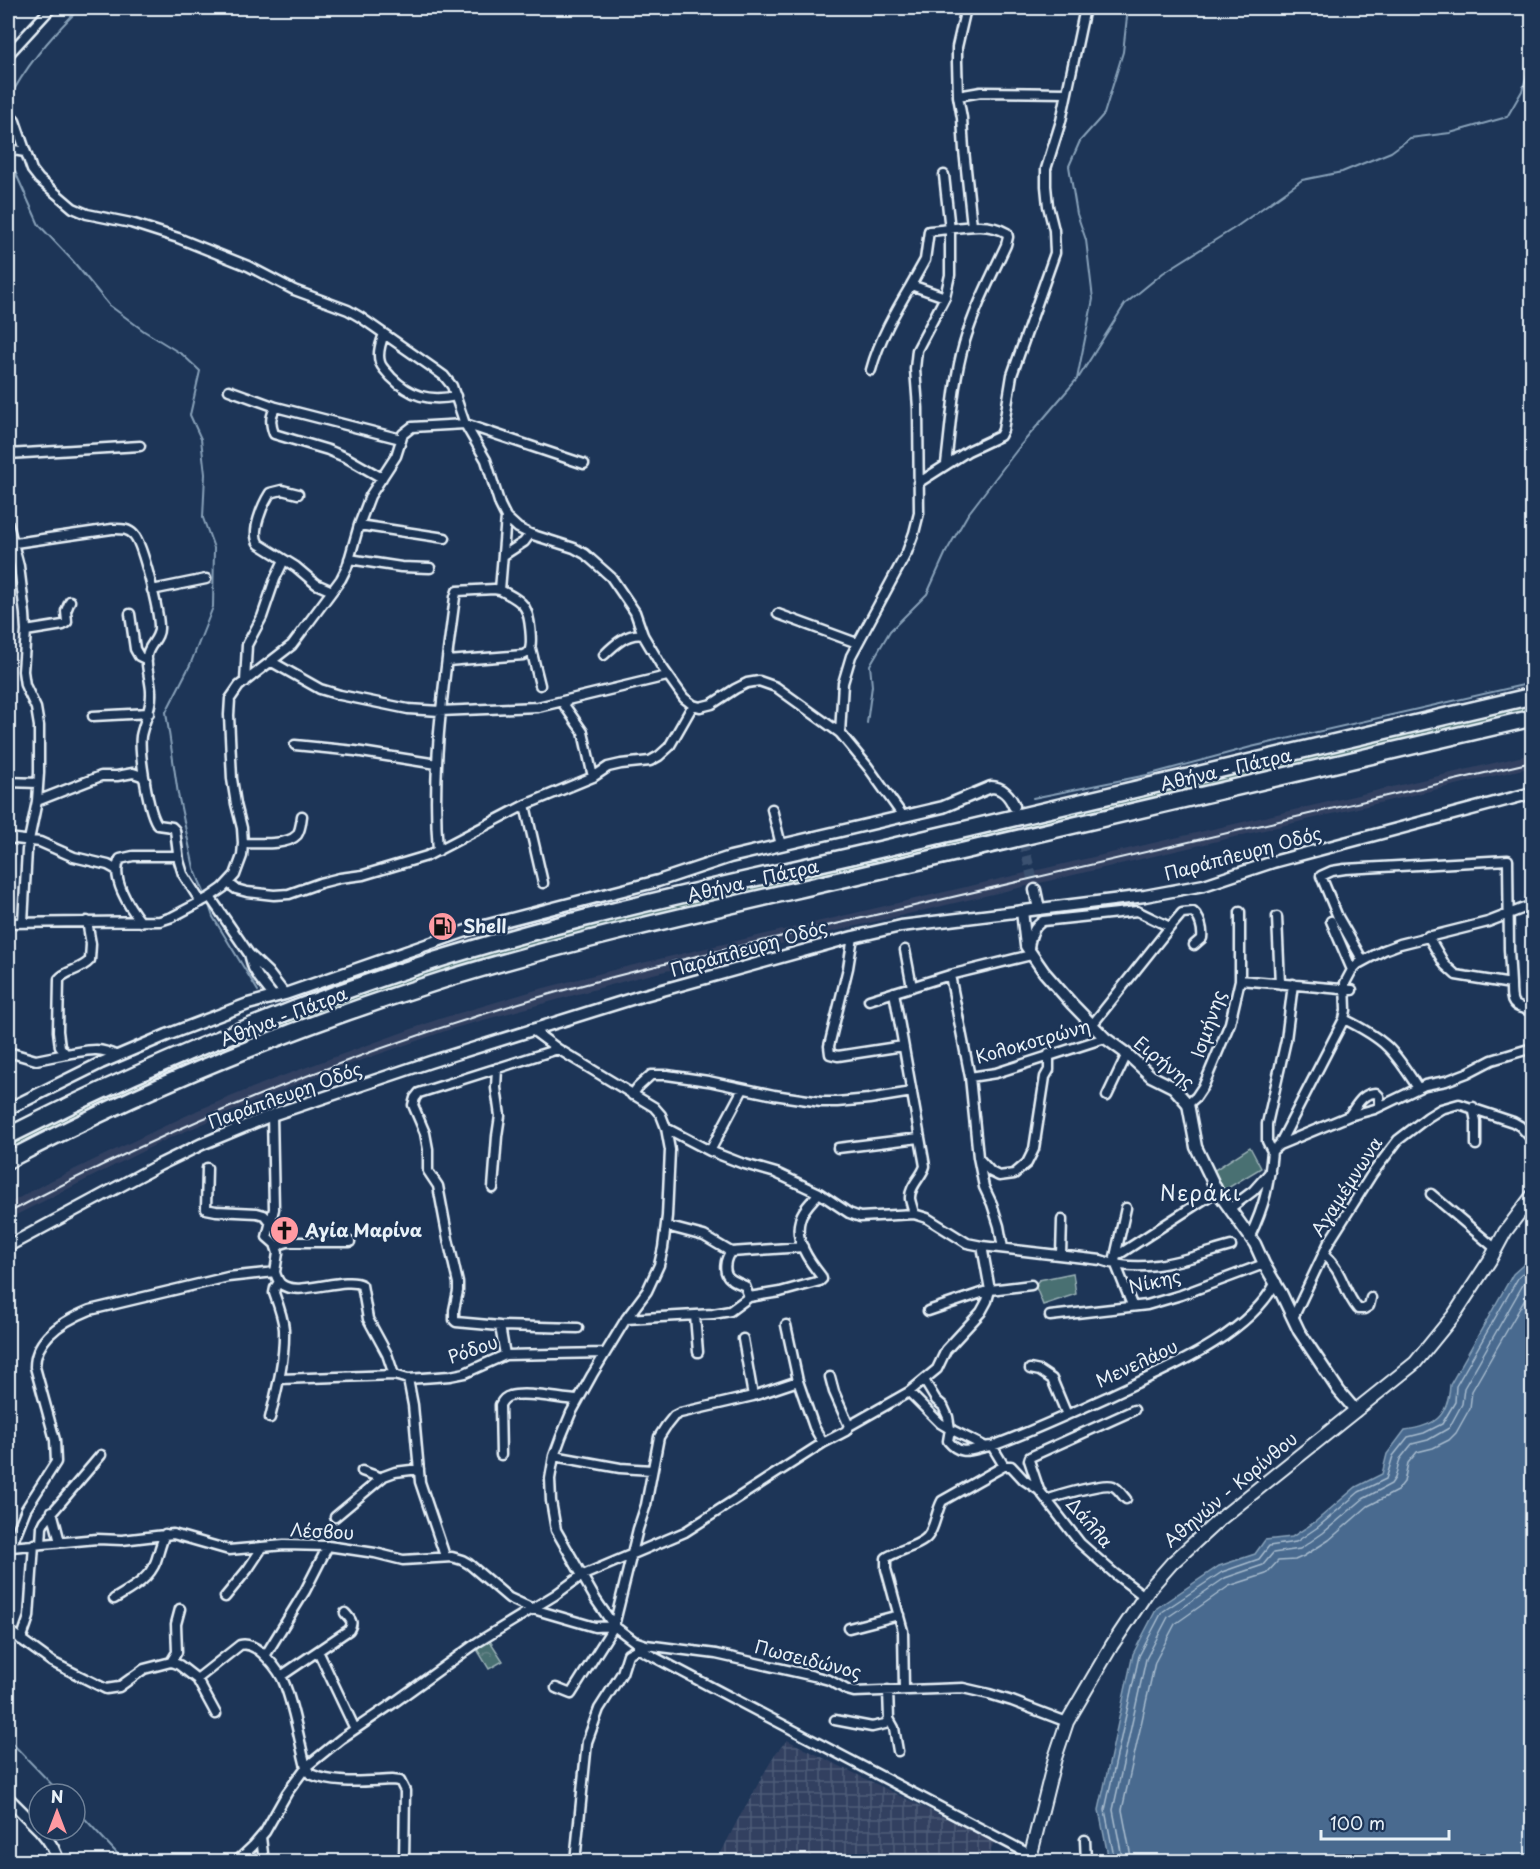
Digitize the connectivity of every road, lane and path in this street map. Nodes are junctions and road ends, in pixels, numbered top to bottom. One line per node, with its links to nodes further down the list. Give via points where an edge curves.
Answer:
1 (51, 8): 4 (street)
2 (966, 8): 6 (street, via 957,47)
3 (1085, 8): 5 (street)
4 (8, 55)
5 (1067, 93): 6 (street, via 990,92); 25 (street, via 1046,169 1055,253 1011,375 1003,430 999,436)
6 (958, 96): 11 (street)
7 (8, 112): 9 (street)
8 (8, 149): 9 (street)
9 (25, 152): 15 (street, via 39,179 80,212 161,232 227,257 305,295 348,310)
10 (944, 175): 12 (street)
11 (972, 226): 12 (street); 25 (street, via 1004,231 1008,237 964,342)
12 (950, 230): 13 (street, via 929,231 925,260); 14 (street, via 951,267)
13 (911, 285): 14 (street); 16 (street, via 894,313)
14 (945, 297): 27 (street, via 916,355)
15 (384, 334): 18 (street, via 444,376); 18 (street, via 379,359 400,386 421,396)
16 (871, 370)
17 (229, 390): 19 (street)
18 (456, 396): 20 (street)
19 (276, 407): 21 (street); 26 (street, via 270,419 274,434 347,458)
20 (465, 424): 21 (street, via 412,428); 24 (street); 29 (street, via 486,460)
21 (401, 439): 26 (street)
22 (140, 446): 23 (street)
23 (8, 454)
24 (584, 464)
25 (946, 464): 27 (street)
26 (382, 478): 31 (street)
27 (918, 483): 48 (street, via 919,513 911,542)
28 (298, 494): 37 (street, via 282,490 270,493 256,529 256,541)
29 (506, 517): 32 (street); 35 (street)
30 (8, 524): 34 (street)
31 (359, 525): 33 (street); 36 (street)
32 (530, 534): 35 (street); 47 (street, via 574,548 600,565 635,612)
33 (445, 538)
34 (10, 543): 40 (street, via 125,529 137,541); 46 (street, via 21,579)
35 (504, 555): 41 (street)
36 (349, 559): 38 (street); 42 (street)
37 (284, 560): 42 (street); 55 (street, via 247,645)
38 (430, 568)
39 (206, 579): 40 (street)
40 (152, 590): 51 (street, via 160,628)
41 (500, 590): 49 (street, via 526,609); 52 (street, via 457,591)
42 (332, 591): 53 (street, via 298,639)
43 (70, 601): 46 (street, via 63,625)
44 (130, 614): 51 (street, via 135,649)
45 (777, 614): 48 (street)
46 (26, 631): 70 (street, via 23,671 38,717)
47 (643, 635): 50 (street, via 624,639); 54 (street)
48 (857, 643): 64 (street, via 843,683)
49 (531, 649): 52 (street, via 523,655); 56 (street)
50 (604, 655)
51 (147, 660): 61 (street, via 152,692)
52 (447, 661): 60 (street)
53 (272, 662): 55 (street); 60 (street, via 320,689 340,695 408,709)
54 (667, 676): 58 (street); 59 (street)
55 (245, 682): 80 (street, via 230,699 229,715 232,779)
56 (540, 685)
57 (1533, 696): 146 (highway, Αθήνα - Πάτρα, via 655,902 458,954 357,987 196,1049)
58 (562, 702): 60 (street); 67 (street, via 583,732)
59 (693, 705): 64 (street, via 712,704 741,685 759,681 776,687); 67 (street, via 660,756 612,766)
60 (440, 711): 66 (street)
61 (149, 713): 62 (street); 68 (street, via 141,743)
62 (93, 716)
63 (1533, 718): 154 (highway, Αθήνα - Πάτρα, via 661,922 455,977 363,1007 195,1072)
64 (840, 733): 77 (street)
65 (295, 745): 66 (street)
66 (437, 764): 82 (street)
67 (593, 777): 73 (street)
68 (146, 780): 72 (street, via 133,772 101,776); 83 (street, via 154,821 175,830)
69 (8, 782): 70 (street)
70 (38, 783): 72 (street)
71 (1533, 793): 91 (street, Παράπλευρη Οδός, via 1273,862 1204,885)
72 (37, 801): 79 (street)
73 (525, 805): 82 (street); 85 (street)
74 (1014, 806): 77 (street, via 1007,794 991,787 943,807)
75 (772, 808): 81 (street)
76 (302, 816): 80 (street, via 301,827 293,838)
77 (903, 816): 81 (street)
78 (8, 838): 79 (street)
79 (29, 839): 84 (street); 98 (street)
80 (243, 843): 86 (street, via 239,866)
81 (781, 845): 117 (street, via 469,930)
82 (438, 851): 86 (street, via 397,866 289,894 247,892)
83 (178, 856): 84 (street, via 125,857 116,865); 89 (street, via 183,874)
84 (117, 870): 99 (street, via 125,900)
85 (543, 883)
86 (228, 884): 88 (street)
87 (1035, 890): 91 (street)
88 (210, 897): 89 (street); 117 (street, via 249,954 268,972)
89 (201, 902): 99 (street, via 166,919)
90 (1533, 905): 94 (street)
91 (1039, 909): 92 (street, Παράπλευρη Οδός)
92 (1022, 911): 103 (street, Παράπλευρη Οδός, via 901,926); 106 (street, via 1024,942)
93 (1240, 912): 110 (street, Ισμήνης)
94 (1508, 915): 102 (street); 107 (street, via 1508,860 1373,867 1321,876); 113 (street)
95 (1277, 917): 111 (street)
96 (87, 921): 98 (street); 99 (street); 128 (street, via 90,960 59,979 58,1031 60,1047)
97 (1331, 921): 108 (street)
98 (23, 922): 100 (street)
99 (141, 922)
100 (8, 923)
101 (1170, 927): 104 (street, via 1182,913 1193,912 1202,933); 106 (street, via 1137,911 1043,921 1030,937); 121 (street)
102 (1428, 936): 107 (street); 113 (street, via 1445,965 1456,975)
103 (853, 937): 122 (street, Παράπλευρη Οδός); 124 (street, via 830,1054)
104 (1194, 945)
105 (905, 950): 114 (street)
106 (1029, 953): 109 (street); 121 (street, Ειρήνης)
107 (1363, 961): 108 (street)
108 (1352, 970): 115 (street, via 1345,983)
109 (950, 975): 114 (street); 133 (street)
110 (1240, 980): 111 (street); 139 (street, Ισμήνης, via 1223,1042 1204,1085)
111 (1280, 984): 112 (street)
112 (1293, 984): 115 (street); 151 (street, via 1286,1040 1267,1124 1267,1141)
113 (1511, 984): 119 (street, via 1513,1003)
114 (912, 987): 116 (street)
115 (1349, 990): 120 (street)
116 (894, 992): 118 (street); 124 (street)
117 (280, 996): 131 (street)
118 (869, 999)
119 (1533, 1011)
120 (1344, 1019): 134 (street, via 1383,1041); 151 (street)
121 (1092, 1025): 123 (street, Ειρήνης)
122 (531, 1029): 126 (street); 143 (street, Παράπλευρη Οδός)
123 (1105, 1038): 129 (street, Κολοκοτρώνη); 130 (street, Ειρήνης)
124 (903, 1046): 136 (street)
125 (1533, 1048): 134 (street)
126 (558, 1049): 132 (street); 137 (street)
127 (8, 1052): 128 (street, via 36,1060)
128 (66, 1053): 131 (street, via 96,1049)
129 (1049, 1054): 133 (street, Κολοκοτρώνη, via 996,1073); 153 (street, via 1034,1149 1027,1163 1014,1174 999,1176)
130 (1127, 1054): 138 (street); 139 (street, Ειρήνης, via 1151,1076 1173,1087)
131 (117, 1056): 142 (street)
132 (497, 1068): 157 (street, via 500,1116); 196 (street, via 419,1093 413,1105 425,1132 428,1171 438,1186 458,1283 454,1320)
133 (970, 1077): 153 (street)
134 (1418, 1088): 140 (street)
135 (743, 1089): 136 (street, via 837,1102); 137 (street, via 651,1075); 152 (street)
136 (912, 1092): 147 (street)
137 (632, 1095): 145 (street, via 654,1107)
138 (1107, 1096)
139 (1188, 1104): 158 (street, Ειρήνης, via 1196,1148)
140 (1380, 1107): 144 (street); 144 (street, via 1379,1096 1372,1093 1360,1100)
141 (1473, 1107): 148 (street, via 1513,1122); 149 (street); 178 (street, Αγαμέμνωνα, via 1459,1104 1434,1113 1398,1140 1372,1174)
142 (8, 1109)
143 (272, 1115): 166 (street, via 274,1209); 170 (street, Παράπλευρη Οδός, via 159,1165)
144 (1349, 1116): 151 (street)
145 (666, 1128): 152 (street); 167 (street, via 670,1150)
146 (8, 1136)
147 (919, 1138): 150 (street); 164 (street, via 925,1166 911,1191)
148 (1533, 1139)
149 (1476, 1145)
150 (838, 1148)
151 (1275, 1148): 156 (street)
152 (710, 1150): 159 (street)
153 (978, 1157): 175 (street)
154 (8, 1160)
155 (207, 1168): 166 (street, via 206,1209 258,1213)
156 (1270, 1172): 163 (street); 168 (street, via 1265,1201)
157 (493, 1188)
158 (1217, 1191): 163 (street, Ειρήνης); 180 (street)
159 (819, 1193): 164 (street, via 860,1217); 173 (street, via 800,1220)
160 (1431, 1194): 176 (street)
161 (1533, 1196): 176 (main road, Αθηνών - Κορίνθου)
162 (1126, 1208): 180 (street)
163 (1229, 1209): 168 (street, Ειρήνης)
164 (914, 1214): 171 (street, via 967,1243)
165 (1062, 1220): 179 (street)
166 (270, 1222): 174 (street, via 267,1237)
167 (666, 1226): 177 (street, via 704,1236); 194 (street, via 654,1278)
168 (1250, 1236): 181 (street, Ειρήνης)
169 (350, 1242): 174 (street, via 288,1242)
170 (8, 1246)
171 (982, 1246): 175 (street); 186 (street)
172 (1231, 1246): 180 (street, via 1167,1264 1132,1267)
173 (803, 1247): 177 (street); 187 (street, via 821,1276 820,1281)
174 (277, 1248): 182 (street)
175 (1003, 1248): 179 (street)
176 (1496, 1249): 213 (main road, Αθηνών - Κορίνθου, via 1422,1356)
177 (731, 1252): 187 (street, via 726,1258 726,1274 745,1286)
178 (1323, 1254): 188 (street, via 1339,1271 1350,1299 1359,1309 1369,1306); 193 (street, Αγαμέμνωνα)
179 (1061, 1255): 180 (street)
180 (1116, 1261): 189 (street)
181 (1264, 1264): 184 (street, Ειρήνης); 189 (street, Νίκης, via 1181,1295)
182 (274, 1272): 183 (street); 238 (street, via 228,1276 90,1310 74,1316 47,1337 38,1349 35,1367 55,1440 56,1462 26,1509)
183 (279, 1282): 203 (street, via 290,1288 354,1282 362,1285 368,1319); 205 (street, via 274,1293 284,1329)
184 (1276, 1282): 193 (street, Ειρήνης); 214 (street, Μενελάου, via 1257,1309 1218,1341 1168,1369)
185 (1030, 1286): 186 (street)
186 (990, 1290): 190 (street); 207 (street, via 981,1312)
187 (750, 1298): 191 (street, via 730,1311)
188 (1371, 1298)
189 (1132, 1305): 192 (street, Νίκης)
190 (928, 1311)
191 (695, 1316): 194 (street); 199 (street)
192 (1050, 1316)
193 (1293, 1318): 213 (street, Ειρήνης)
194 (626, 1319): 200 (street)
195 (786, 1325): 208 (street)
196 (500, 1326): 197 (street); 201 (street)
197 (578, 1328)
198 (743, 1339): 210 (street)
199 (698, 1352)
200 (605, 1353): 201 (street, Ρόδου); 211 (street)
201 (504, 1355): 206 (street, Ρόδου, via 458,1374)
202 (1030, 1369): 214 (street, via 1052,1379)
203 (394, 1375): 205 (street, Ρόδου); 206 (street, Ρόδου)
204 (830, 1377): 216 (street)
205 (280, 1379): 215 (street)
206 (408, 1379): 224 (street)
207 (924, 1380): 209 (street); 217 (street, via 943,1406)
208 (798, 1381): 210 (street); 218 (street)
209 (909, 1392): 216 (street); 217 (street)
210 (753, 1396): 225 (street, via 674,1416 660,1437)
211 (578, 1400): 221 (street, via 519,1395 503,1400); 222 (street)
212 (1134, 1410): 228 (street, Δάλλα, via 1030,1457)
213 (1356, 1411): 242 (main road, Αθηνών - Κορίνθου, via 1219,1520 1165,1570)
214 (1067, 1415): 219 (street, Μενελάου)
215 (270, 1418)
216 (849, 1426): 218 (street)
217 (950, 1429): 219 (street); 219 (street, Μενελάου, via 948,1441 955,1448 974,1451)
218 (823, 1443): 239 (street, via 700,1524)
219 (988, 1446): 223 (street)
220 (101, 1455): 231 (street)
221 (501, 1455)
222 (554, 1456): 225 (street); 241 (street, via 550,1491 553,1522)
223 (1004, 1466): 228 (street, via 1011,1466); 248 (street, via 942,1501 926,1539 886,1558)
224 (418, 1469): 227 (street); 240 (street)
225 (652, 1470): 239 (street)
226 (362, 1471): 227 (street)
227 (382, 1478): 232 (street)
228 (1039, 1490): 230 (street, Δάλλα)
229 (1126, 1499): 230 (street, via 1115,1487 1106,1485)
230 (1047, 1500): 242 (street, Δάλλα, via 1080,1543)
231 (52, 1511): 234 (street); 235 (street)
232 (336, 1517)
233 (165, 1534): 234 (street, Λέσβου); 237 (street, Λέσβου, via 229,1550); 244 (street, via 148,1574)
234 (60, 1542): 235 (street, Λέσβου)
235 (37, 1544): 238 (street, Λέσβου); 252 (street, via 28,1617)
236 (328, 1546): 237 (street, Λέσβου); 240 (street, Λέσβου, via 402,1560); 255 (street)
237 (262, 1548): 243 (street)
238 (9, 1550)
239 (633, 1553): 241 (street); 249 (street)
240 (445, 1556): 246 (street, via 462,1560 509,1598)
241 (581, 1576): 246 (street); 249 (street)
242 (1144, 1596): 265 (main road, Αθηνών - Κορίνθου)
243 (225, 1597)
244 (114, 1599)
245 (180, 1609): 256 (street, via 177,1652)
246 (532, 1609): 249 (street, via 595,1627); 266 (street)
247 (345, 1613): 254 (street, via 352,1621 349,1630)
248 (899, 1615): 250 (street); 260 (street)
249 (614, 1626): 253 (street, Πωσειδώνος); 259 (street, via 571,1694)
250 (849, 1628)
251 (8, 1630): 252 (street)
252 (21, 1640): 256 (street, via 66,1670 106,1689 119,1686 144,1669)
253 (642, 1647): 261 (street, Πωσειδώνος, via 716,1654 829,1680 854,1692); 274 (street); 279 (street, via 628,1654 622,1673 599,1709 587,1743)
254 (318, 1651): 257 (street); 266 (street)
255 (265, 1656): 257 (street); 258 (street, via 252,1645 240,1645)
256 (171, 1662): 258 (street)
257 (281, 1676): 268 (street)
258 (197, 1679): 262 (street)
259 (556, 1688)
260 (904, 1689): 261 (street, Πωσειδώνος); 265 (street, Πωσειδώνος, via 975,1690)
261 (888, 1690): 263 (street)
262 (216, 1714)
263 (889, 1719): 264 (street, via 872,1727); 267 (street)
264 (835, 1720)
265 (1067, 1722): 274 (main road, Αθηνών - Κορίνθου)
266 (355, 1729): 268 (street)
267 (898, 1751)
268 (306, 1767): 271 (street); 278 (street, via 310,1774 326,1780 400,1781 405,1791)
269 (8, 1798): 270 (street)
270 (27, 1818)
271 (261, 1837): 276 (street); 277 (street)
272 (1085, 1840): 280 (street)
273 (48, 1842): 275 (street)
274 (1030, 1858)
275 (57, 1859)
276 (264, 1861)
277 (236, 1862)
278 (405, 1862)
279 (575, 1862)
280 (1086, 1862)

